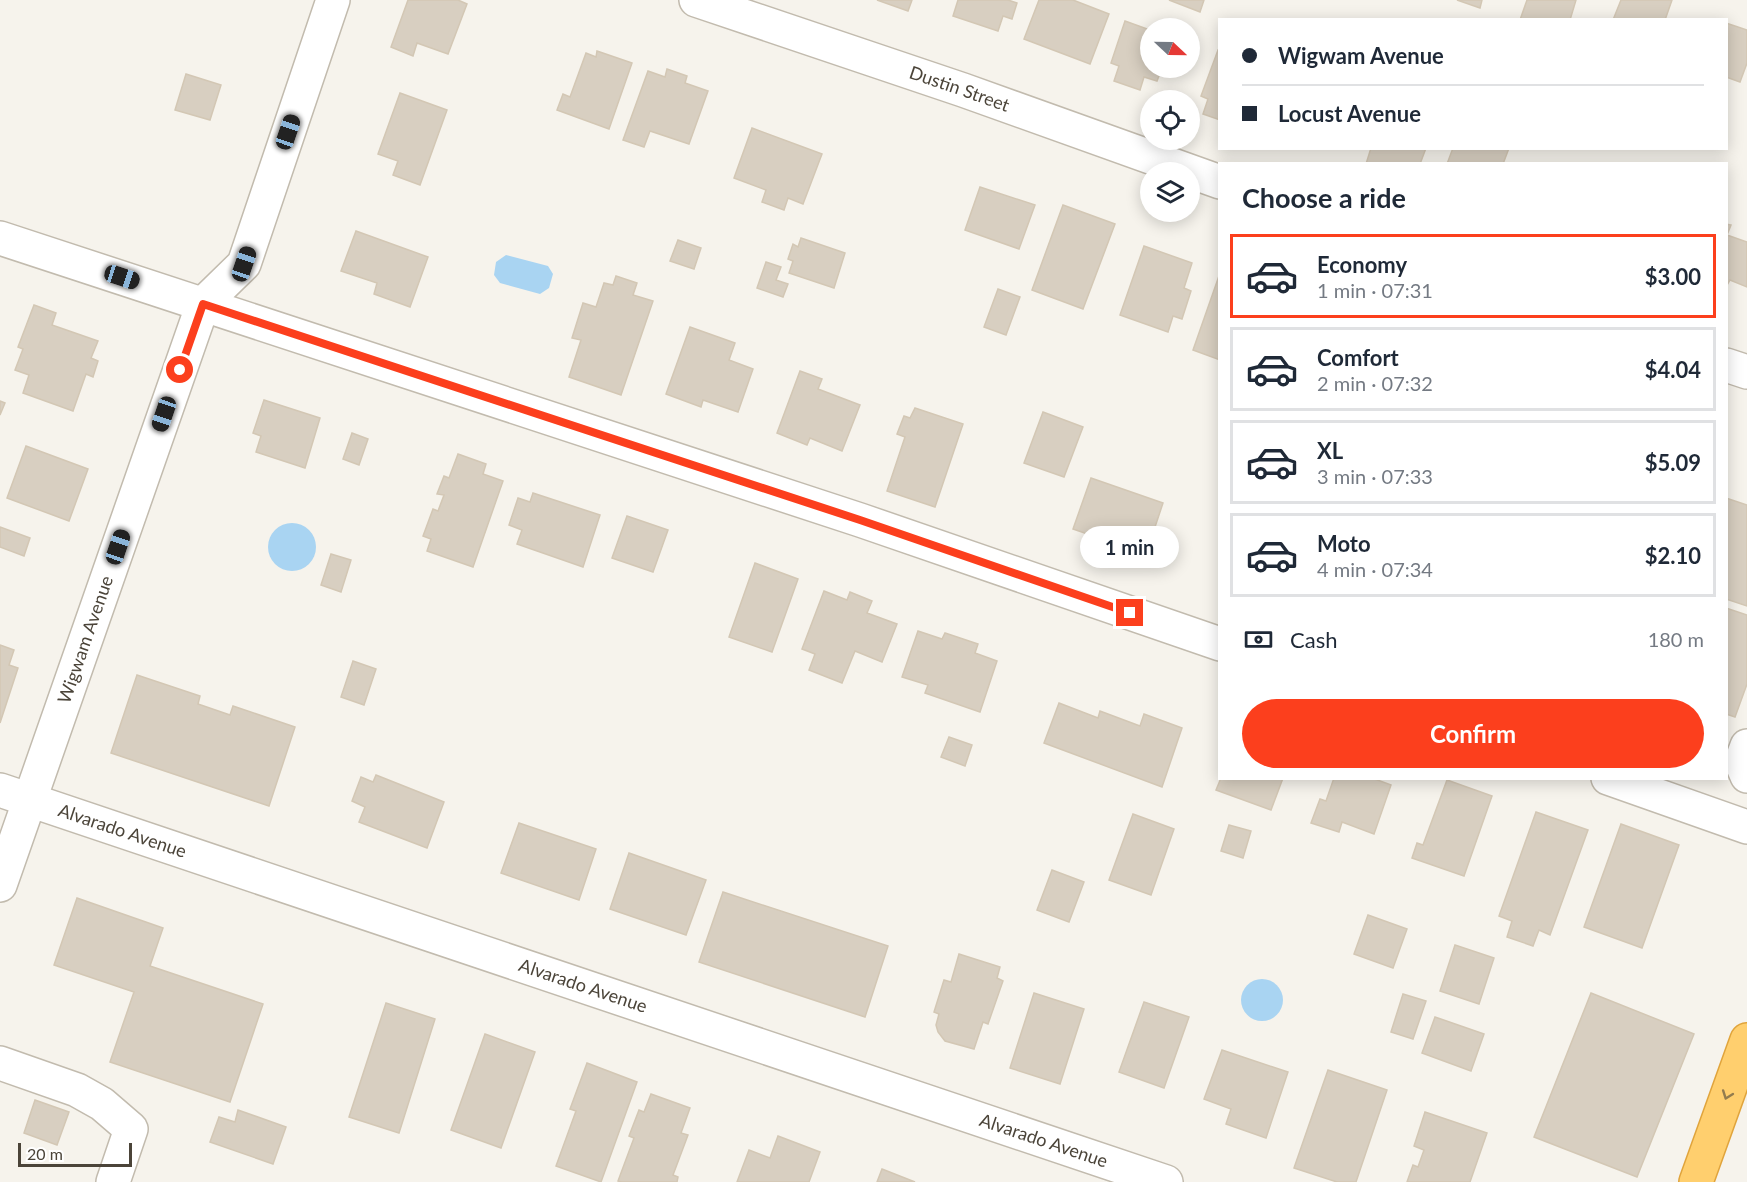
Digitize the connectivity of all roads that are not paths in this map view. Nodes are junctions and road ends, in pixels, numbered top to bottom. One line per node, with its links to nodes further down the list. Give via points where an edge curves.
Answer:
1 (333, 0): 5 (street, Wigwam Avenue, via 244,264)
2 (696, 0): 3 (street, Dustin Street)
3 (1218, 181)
4 (0, 238): 5 (street)
5 (203, 304): 8 (street, via 860,520); 12 (street, Wigwam Avenue)
6 (1728, 366): 7 (street)
7 (1747, 372)
8 (1218, 643)
9 (1747, 746): 10 (street, via 1741,762)
10 (1747, 776)
11 (1615, 780): 13 (street)
12 (14, 796): 14 (street, Wigwam Avenue); 18 (street, Alvarado Avenue)
13 (1745, 820)
14 (0, 885)
15 (1747, 1040): 19 (highway, one-way to 19)
16 (0, 1063): 17 (street, via 77,1090 102,1104 131,1129)
17 (113, 1182)
18 (1166, 1182)
19 (1696, 1182)

